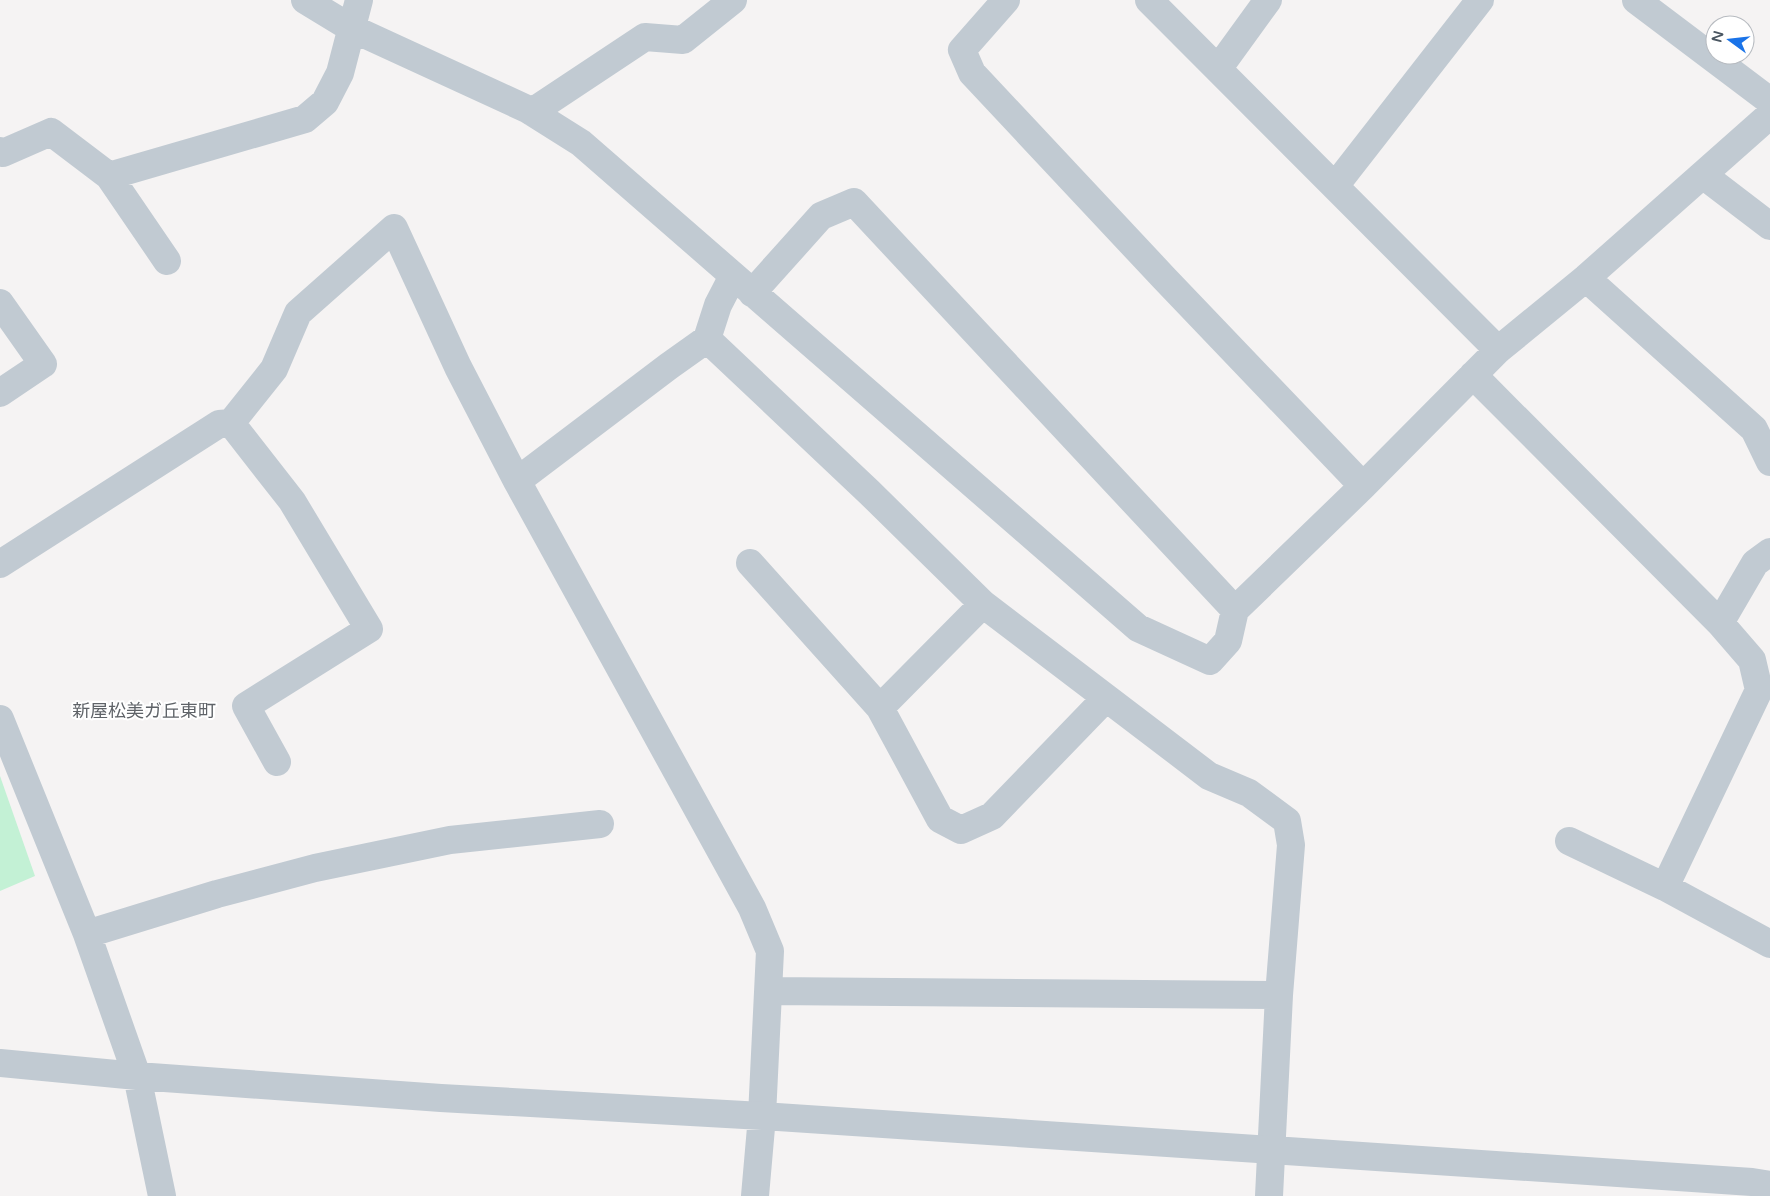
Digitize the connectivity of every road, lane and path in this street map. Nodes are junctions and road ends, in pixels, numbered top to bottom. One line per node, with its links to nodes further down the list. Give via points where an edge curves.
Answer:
1 (305, 0): 9 (street)
2 (359, 0): 9 (street)
3 (733, 0): 12 (street, via 683,40 645,37)
4 (1006, 0): 30 (street, via 962,50 972,74)
5 (1149, 0): 10 (street)
6 (1268, 0): 10 (street)
7 (1480, 0): 17 (street)
8 (1636, 0): 11 (street)
9 (351, 28): 12 (street); 16 (street, via 340,73 325,102 306,119)
10 (1218, 69): 17 (street)
11 (1770, 101)
12 (532, 112): 21 (street, via 581,143)
13 (1770, 115): 15 (street)
14 (0, 151): 16 (street, via 3,153 51,132)
15 (1702, 175): 18 (street); 20 (street)
16 (109, 176): 19 (street)
17 (1335, 186): 24 (street)
18 (1770, 226)
19 (167, 261)
20 (1586, 278): 24 (street); 28 (street, via 1754,429)
21 (743, 284): 23 (street, via 718,305); 35 (street, via 1138,628 1210,661 1228,641); 35 (street, via 821,216 854,202)
22 (0, 303): 26 (street, via 43,364)
23 (707, 339): 29 (street); 34 (street)
24 (1498, 350): 25 (street)
25 (1472, 375): 30 (street); 36 (street)
26 (0, 393)
27 (232, 423): 29 (street, via 274,369 298,313 394,228 458,367); 33 (street, via 219,424); 40 (street, via 292,501 369,629 246,706)
28 (1770, 462)
29 (517, 481): 46 (street, via 752,908 770,951)
30 (1363, 486): 35 (street)
31 (1770, 552): 36 (street, via 1755,564)
32 (750, 563): 38 (street)
33 (0, 564)
34 (983, 604): 37 (street); 38 (street)
35 (1235, 610)
36 (1720, 624): 43 (street, via 1752,660 1759,690)
37 (1106, 698): 38 (street, via 992,816 961,830 940,819); 47 (street, via 1209,776 1249,793 1287,821 1291,845)
38 (880, 708)
39 (0, 719): 44 (street)
40 (277, 762)
41 (600, 824): 44 (street, via 450,840 334,864 216,894)
42 (1569, 841): 43 (street)
43 (1665, 887): 45 (street)
44 (87, 934): 49 (street)
45 (1770, 944)
46 (769, 991): 47 (street); 50 (street)
47 (1279, 995): 51 (street)
48 (0, 1063): 49 (street)
49 (137, 1076): 50 (street, via 441,1098); 53 (street)
50 (762, 1116): 51 (street); 54 (street)
51 (1272, 1150): 52 (street); 55 (street)
52 (1770, 1185)
53 (162, 1196)
54 (755, 1196)
55 (1269, 1196)

